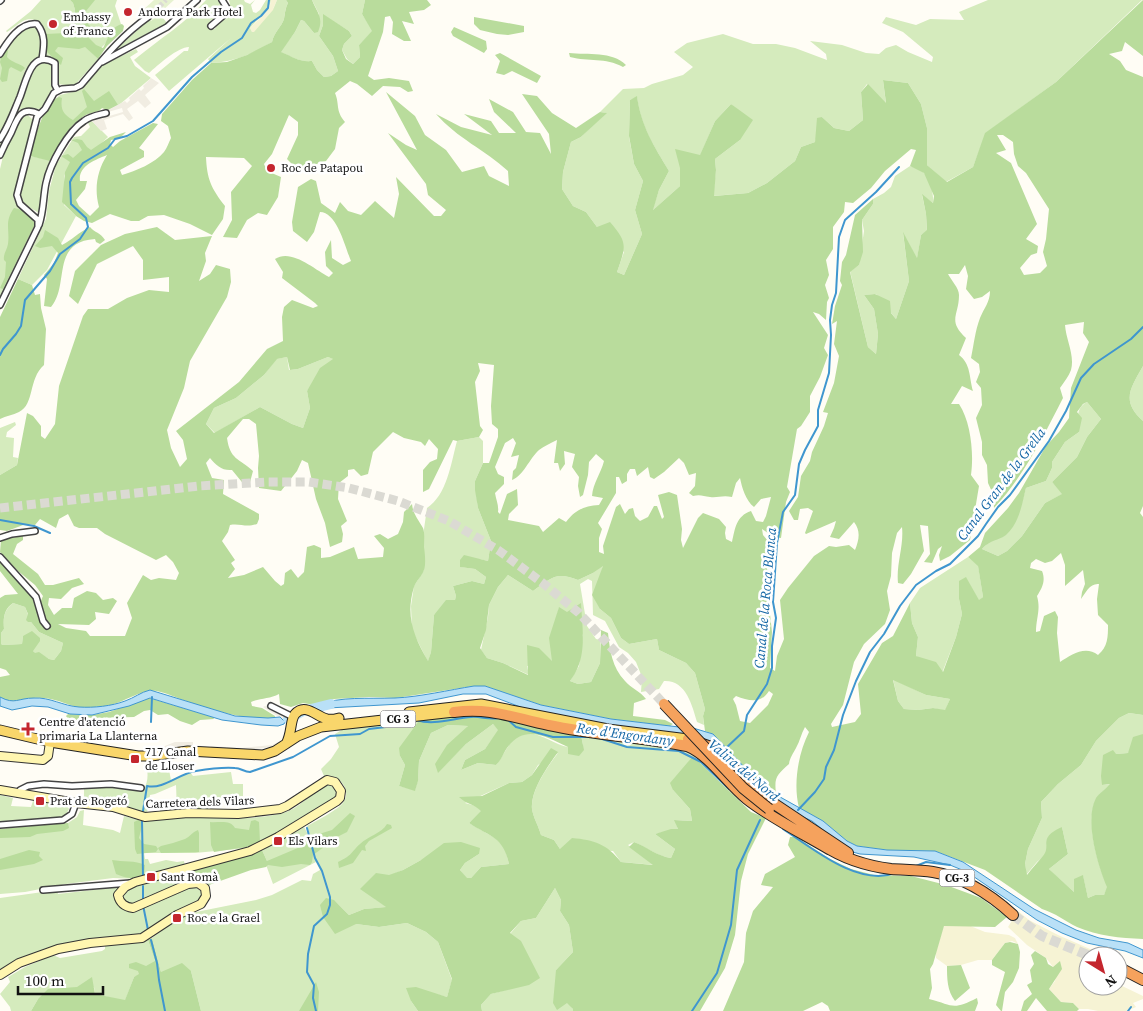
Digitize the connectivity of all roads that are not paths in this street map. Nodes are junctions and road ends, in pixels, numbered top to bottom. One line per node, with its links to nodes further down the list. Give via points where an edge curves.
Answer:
1 (197, 0): 7 (street, via 167,27)
2 (222, 0): 4 (street, via 226,12)
3 (148, 17): 7 (street, via 116,42)
4 (211, 26)
5 (0, 54): 6 (street, via 21,28 37,24 43,36)
6 (42, 59): 8 (street, via 55,63); 11 (street, via 30,69 12,118)
7 (98, 64): 8 (street, via 78,87)
8 (58, 91): 10 (street)
9 (106, 113): 13 (street, via 77,126 60,151 47,181 44,210)
10 (40, 114): 12 (street, via 29,111 18,116); 13 (street, via 17,196 20,204 38,220)
11 (0, 139)
12 (0, 156)
13 (38, 227): 14 (street)
14 (0, 305)
15 (36, 531): 16 (street)
16 (0, 538)
17 (0, 557): 18 (street, via 36,597)
18 (47, 626)
19 (664, 704): 36 (highway, CG-3, bridge, via 743,788)
20 (271, 706): 23 (street)
21 (454, 709): 24 (main road, CG 3, via 396,719); 27 (main road, CG 3, via 481,704 598,727); 36 (highway, CG 3, via 489,710 549,725 687,746 703,756 753,804)
22 (313, 713): 23 (main road, via 302,709); 24 (main road, CG 3); 26 (main road, via 316,719)
23 (293, 718): 26 (main road, via 295,728 301,732); 29 (main road, via 290,736)
24 (341, 721): 26 (main road)
25 (0, 730): 28 (main road)
26 (309, 731): 29 (main road)
27 (688, 739): 37 (highway, CG 3, via 712,747 756,791 831,842 859,858)
28 (50, 742): 29 (main road, via 144,756 188,751 262,755); 30 (street, via 48,756 43,760)
29 (284, 746)
30 (0, 756)
31 (141, 788): 33 (street, via 111,784 44,784 28,786)
32 (0, 790): 33 (street, Carretera dels Vilars)
33 (19, 794): 34 (street, Carretera dels Vilars)
34 (76, 803): 35 (street, via 74,812 66,819); 38 (street, Carretera dels Vilars, via 114,806 144,817 188,813 238,814 280,809 327,780 340,788 341,795 337,801 265,844)
35 (0, 825)
36 (829, 849): 37 (highway, CG-3, via 853,861)
37 (891, 869): 40 (highway, CG-3, via 932,872 956,878 989,895)
38 (135, 882): 39 (street); 42 (street, Carretera dels Vilars, via 118,895 129,908 194,883 202,885 206,896 201,904 142,938 73,946 30,958)
39 (43, 890)
40 (1013, 915)
41 (1128, 972): 43 (highway)
42 (0, 975)
43 (1143, 980)

